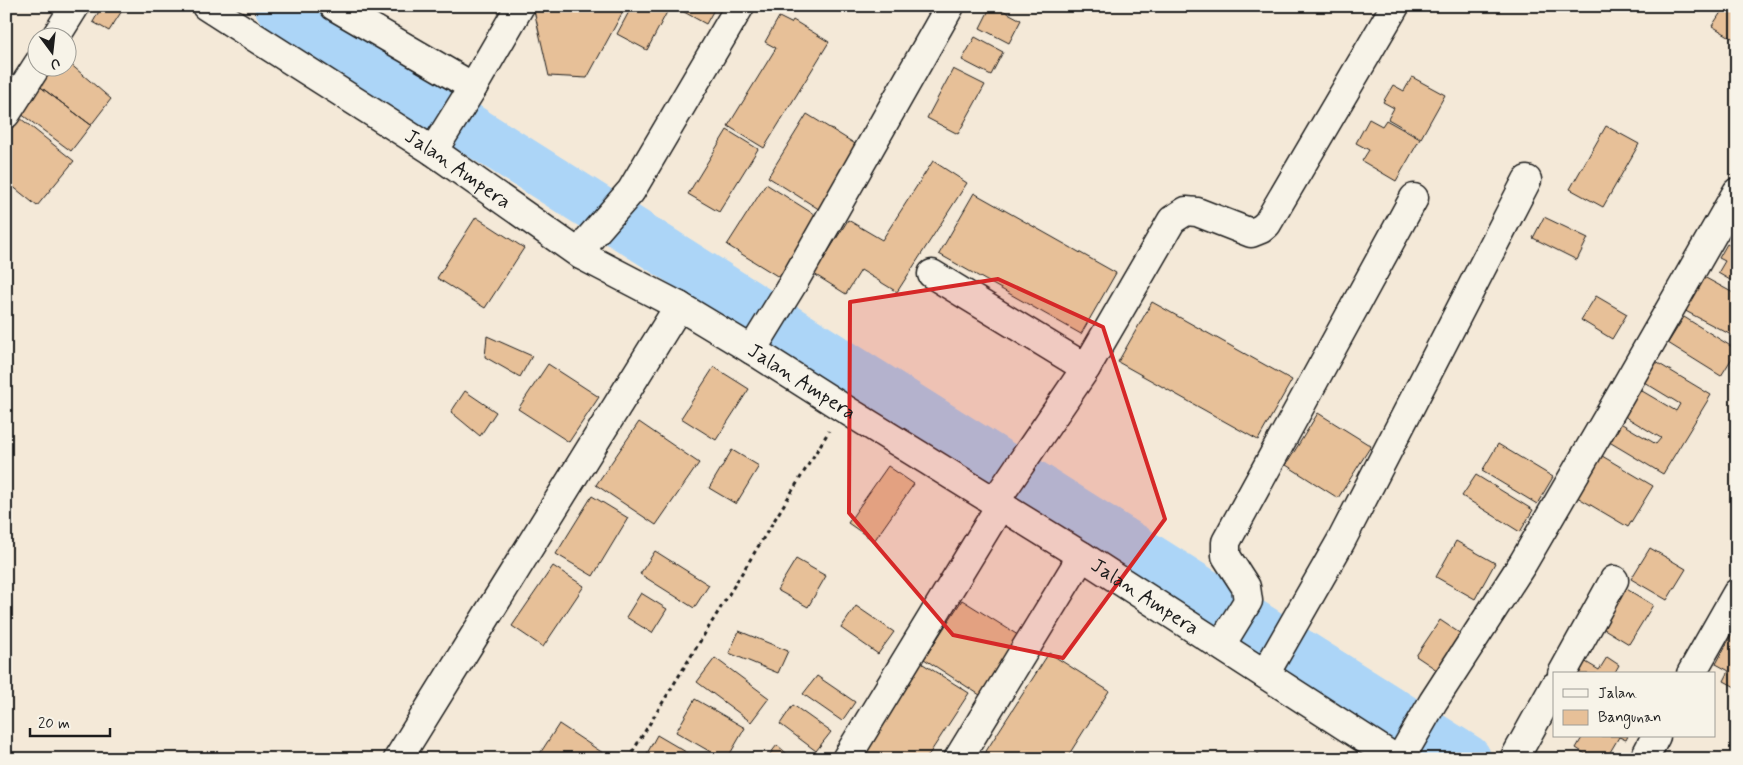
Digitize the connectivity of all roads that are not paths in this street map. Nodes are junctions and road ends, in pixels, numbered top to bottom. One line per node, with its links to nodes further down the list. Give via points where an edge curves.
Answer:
1 (74, 6): 8 (street)
2 (206, 6): 12 (street, Jalan Ampera)
3 (334, 6): 10 (street)
4 (520, 6): 10 (street)
5 (740, 6): 16 (street, via 656,150 624,199)
6 (950, 6): 19 (street, via 792,285)
7 (1395, 6): 20 (street, via 1267,224 1251,233 1197,212 1186,211 1172,220)
8 (61, 28)
9 (29, 78): 11 (street)
10 (460, 108): 12 (street)
11 (6, 114)
12 (433, 151): 16 (street, Jalan Ampera)
13 (1527, 180): 26 (street, via 1345,532)
14 (1737, 192): 31 (street, via 1523,563)
15 (1414, 198): 25 (street, via 1226,542 1226,556 1246,587 1248,601)
16 (585, 247): 18 (street, Jalan Ampera)
17 (932, 274): 20 (street)
18 (679, 306): 19 (street, Jalan Ampera); 33 (street)
19 (758, 338): 21 (street, Jalan Ampera, via 843,408)
20 (1086, 368): 21 (street)
21 (998, 501): 22 (street, Jalan Ampera); 34 (street)
22 (1082, 556): 25 (street, Jalan Ampera); 35 (street)
23 (1614, 580): 27 (street)
24 (1737, 593): 28 (street)
25 (1226, 638): 26 (street, Jalan Ampera)
26 (1270, 667): 31 (street, Jalan Ampera)
27 (1563, 672)
28 (1692, 672)
29 (1553, 689): 32 (street)
30 (1655, 738): 36 (street)
31 (1401, 755)
32 (1515, 756)
33 (398, 759)
34 (846, 759)
35 (958, 759)
36 (1644, 759)

